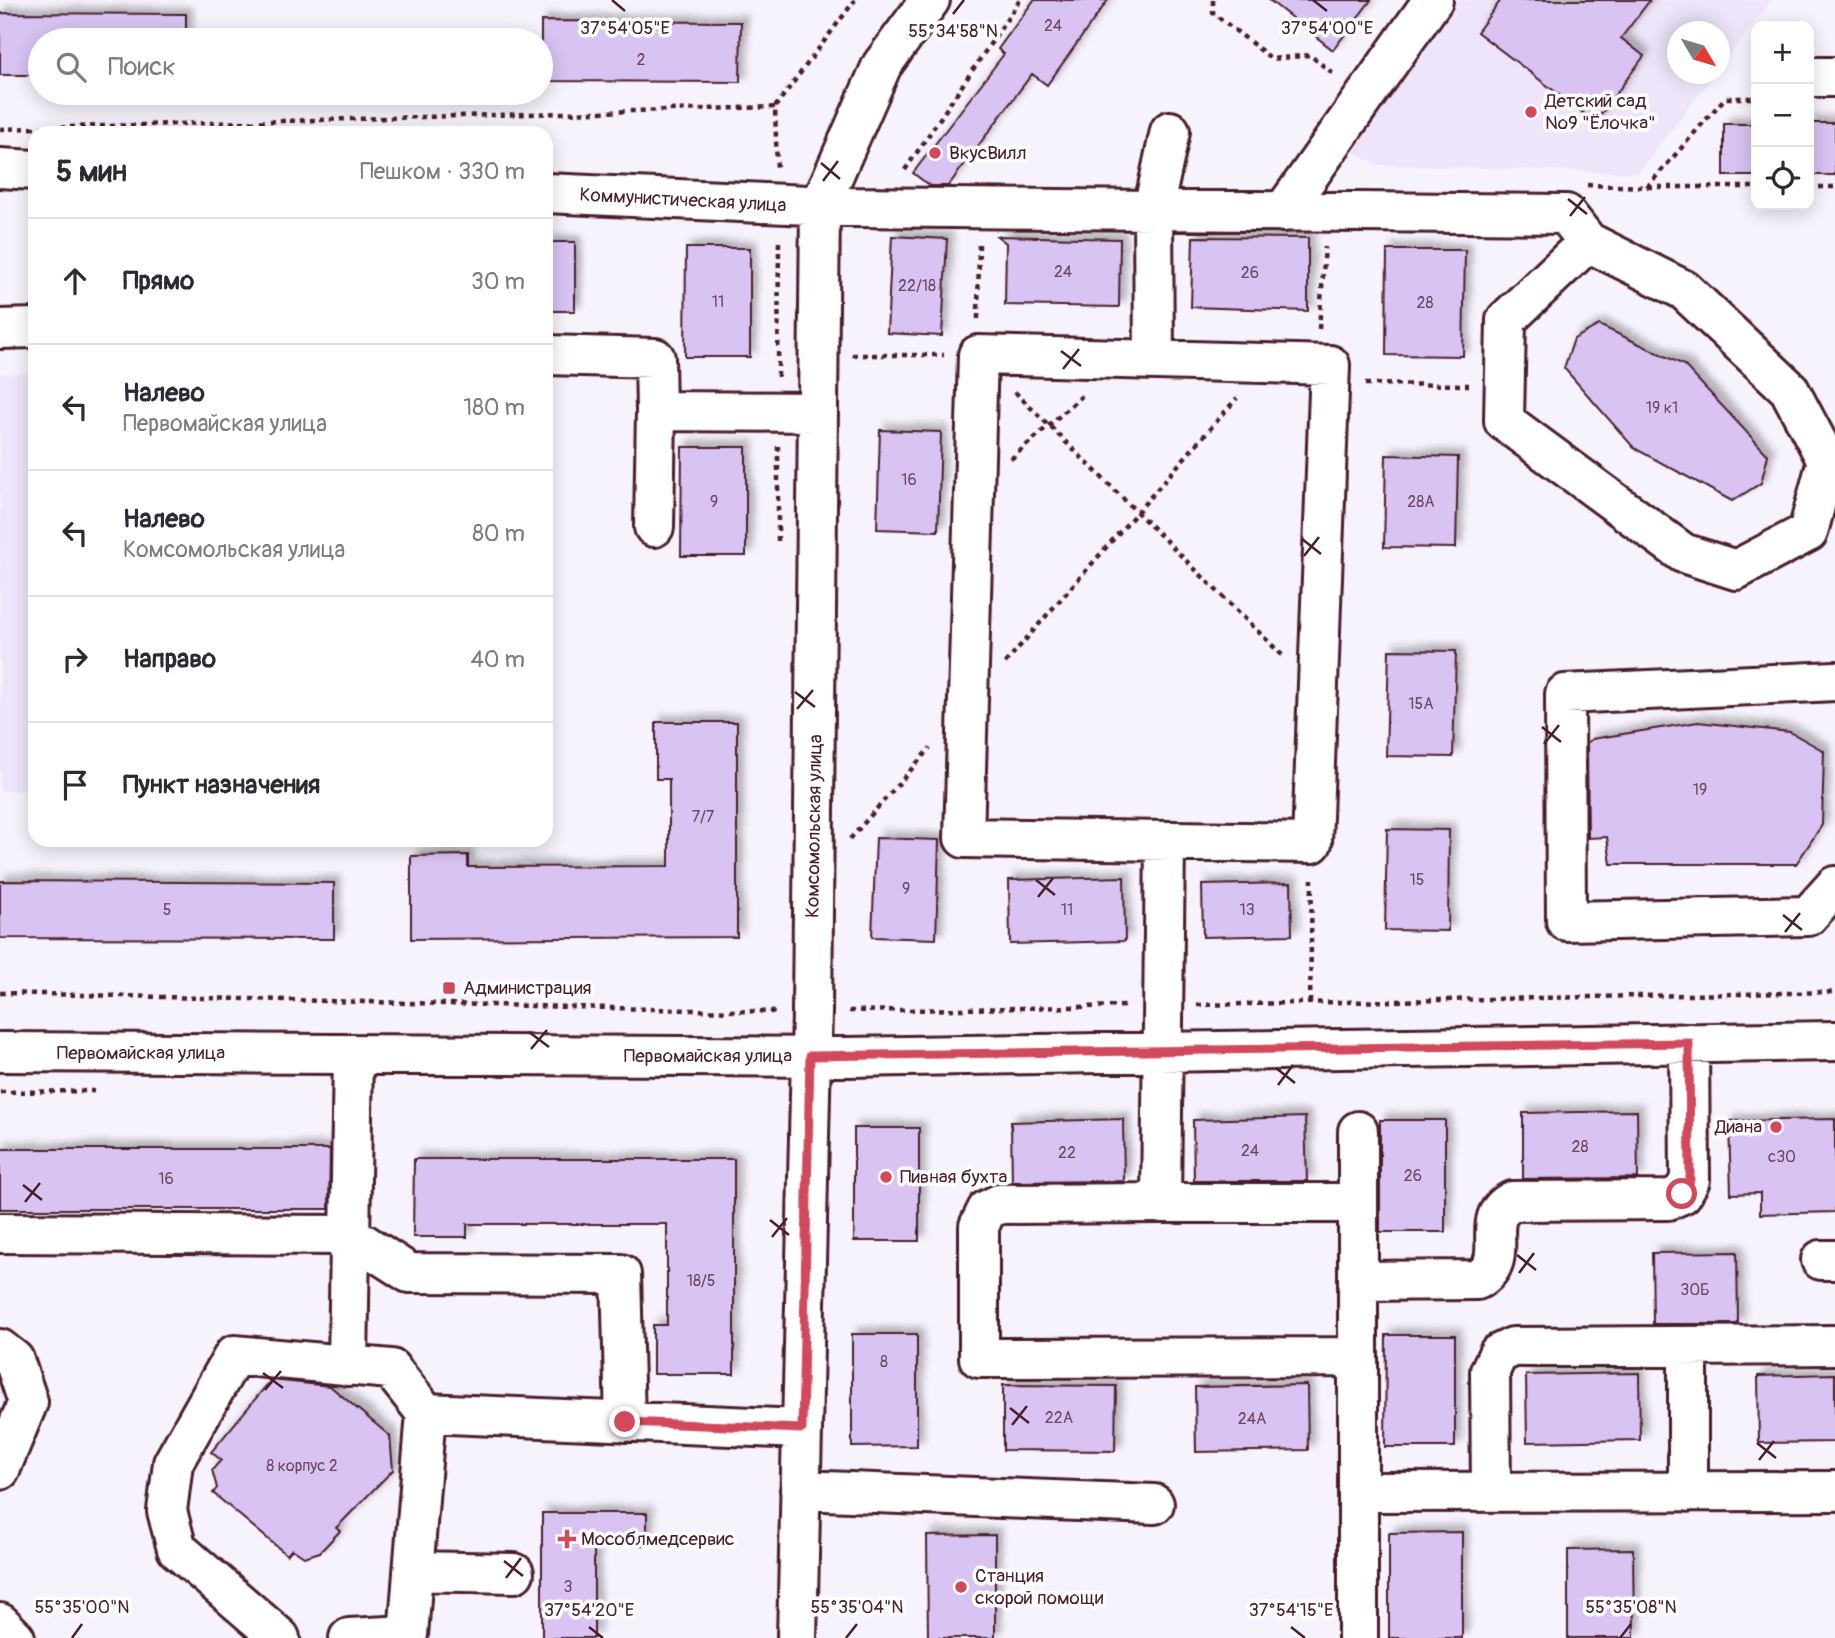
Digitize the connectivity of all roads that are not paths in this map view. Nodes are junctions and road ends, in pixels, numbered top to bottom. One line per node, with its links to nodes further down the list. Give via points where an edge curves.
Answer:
1 (930, 0): 9 (street, Комсомольская улица, via 882,65)
2 (1433, 0): 11 (street, via 1360,88)
3 (1814, 77): 4 (street)
4 (1835, 77)
5 (1170, 131): 10 (street)
6 (0, 169): 7 (street)
7 (28, 170)
8 (553, 193): 9 (street, Коммунистическая улица)
9 (820, 206): 10 (street, Коммунистическая улица); 18 (street, Комсомольская улица)
10 (1153, 210): 11 (street, Коммунистическая улица); 16 (street)
11 (1283, 212): 12 (street, Коммунистическая улица, via 1566,214)
12 (1588, 242): 20 (street, via 1684,290 1789,389 1827,461); 20 (street, via 1506,320 1504,421 1683,553 1736,570)
13 (28, 328): 14 (street)
14 (0, 329)
15 (553, 355): 17 (street, via 655,358)
16 (1138, 360): 22 (street, via 1267,363 1323,374 1312,843); 22 (street, via 978,355 964,838)
17 (656, 411): 18 (street); 19 (street)
18 (818, 412): 29 (street, Комсомольская улица)
19 (654, 527)
20 (1821, 539)
21 (1835, 681): 23 (street, via 1565,694 1566,921 1808,916)
22 (1165, 841): 26 (street)
23 (1835, 886)
24 (1835, 1041): 25 (street, Первомайская улица)
25 (1689, 1043): 26 (street, Первомайская улица); 35 (street, via 1690,1180 1682,1194 1668,1200 1512,1201 1501,1206 1495,1218 1495,1262 1489,1273 1477,1280)
26 (1161, 1050): 29 (street, Первомайская улица); 31 (street)
27 (0, 1052): 28 (street, Первомайская улица)
28 (353, 1054): 29 (street, Первомайская улица); 34 (street)
29 (810, 1056): 43 (street, Комсомольская улица)
30 (1358, 1131): 32 (street)
31 (1161, 1203): 32 (street); 39 (street, via 999,1204 987,1210 979,1226 979,1358)
32 (1358, 1203): 35 (street)
33 (0, 1233): 34 (street)
34 (350, 1235): 40 (street); 42 (street, via 409,1273 621,1274)
35 (1358, 1280): 39 (street)
36 (1688, 1346): 37 (street); 48 (street, via 1513,1347 1498,1354 1490,1371); 49 (street)
37 (1835, 1346)
38 (0, 1349): 44 (street, via 14,1360 28,1402)
39 (1358, 1357): 47 (street)
40 (348, 1366): 41 (street, via 391,1369); 55 (street, via 234,1355 173,1463 167,1511 177,1549)
41 (426, 1413): 42 (street); 51 (street)
42 (625, 1422): 43 (street)
43 (802, 1429): 45 (street, Комсомольская улица)
44 (0, 1470)
45 (800, 1490): 50 (street); 57 (street, Комсомольская улица)
46 (1835, 1491): 49 (street)
47 (1358, 1492): 48 (street); 58 (street)
48 (1491, 1492): 49 (street)
49 (1688, 1492)
50 (1154, 1504)
51 (413, 1571): 52 (street); 56 (street, via 408,1635)
52 (514, 1573)
53 (0, 1623): 54 (street)
54 (15, 1638)
55 (280, 1638)
56 (349, 1638)
57 (797, 1638)
58 (1359, 1638)

